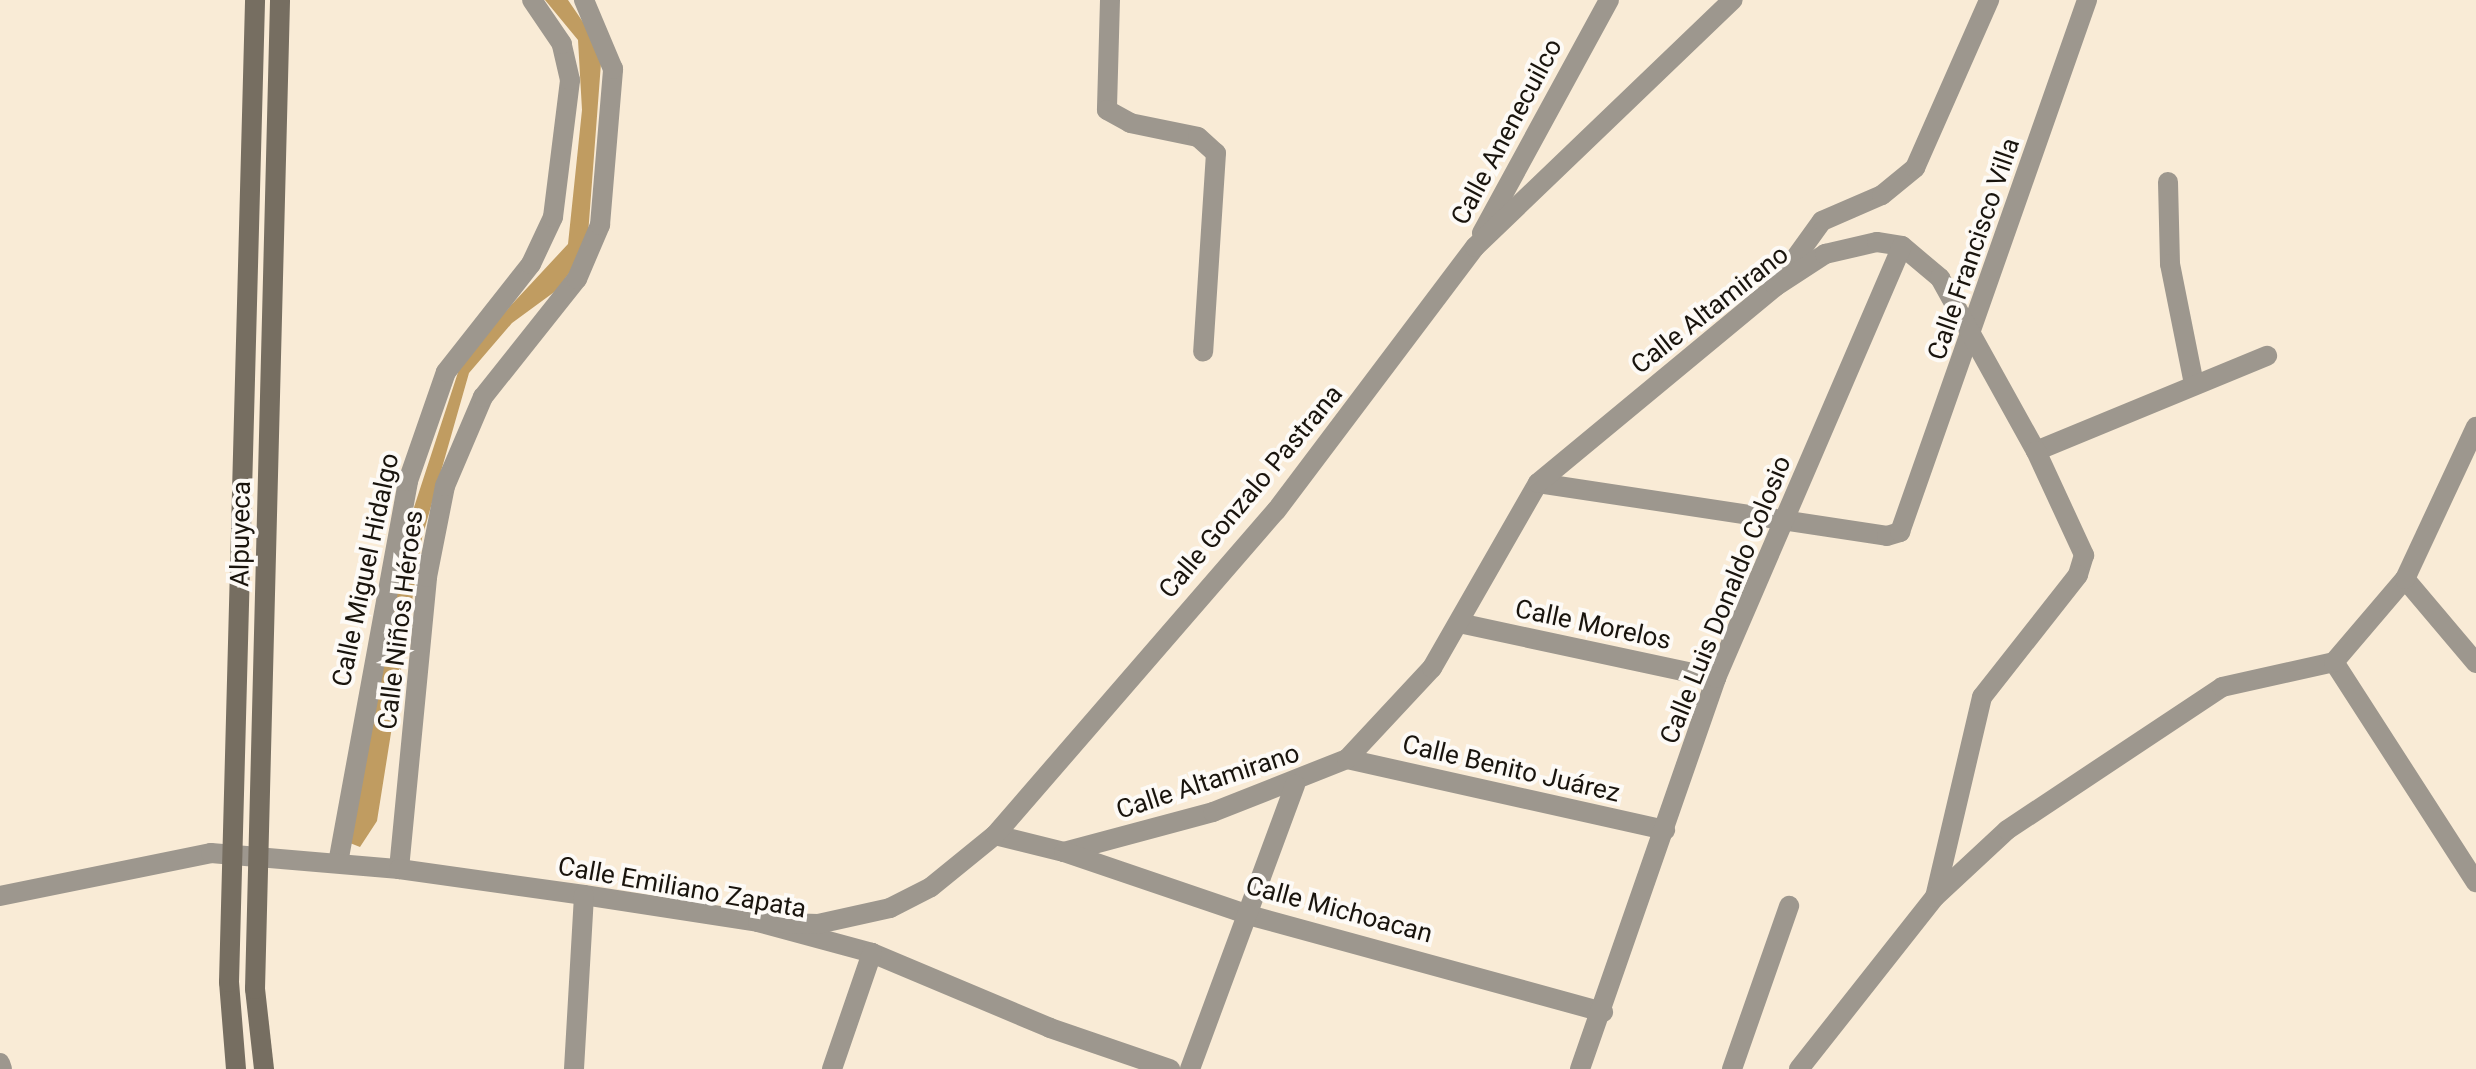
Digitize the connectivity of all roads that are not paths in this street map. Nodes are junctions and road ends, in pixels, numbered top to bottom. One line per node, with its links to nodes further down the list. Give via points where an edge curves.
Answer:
1 (255, 0): 32 (main road, Alpuyeca)
2 (280, 0): 33 (main road, Alpuyeca)
3 (532, 0): 34 (street, Calle Miguel Hidalgo, via 562,44 570,80 553,217 531,264 446,372 413,467)
4 (584, 0): 35 (street, Calle Niños Héroes, via 613,69 600,225 577,279 483,397 445,486 427,577)
5 (1110, 0): 15 (street, via 1107,110 1130,123 1198,137 1216,153)
6 (1609, 0): 12 (street, Calle Anenecuilco)
7 (1733, 0): 12 (street, Calle Gonzalo Pastrana)
8 (1989, 0): 13 (street, via 1915,168 1882,195 1822,221)
9 (2087, 0): 14 (street, Calle Francisco Villa)
10 (2168, 182): 17 (street, via 2170,264)
11 (1902, 246): 13 (street, Calle Altamirano, via 1853,242); 14 (street, via 1940,278); 21 (street, Calle Luis Donaldo Colosio)
12 (1475, 247): 30 (street, Calle Gonzalo Pastrana, via 1276,511)
13 (1776, 286): 20 (street, Calle Altamirano)
14 (1973, 335): 19 (street); 21 (street, Calle Francisco Villa, via 1900,532 1887,536)
15 (1203, 352)
16 (2267, 356): 17 (street)
17 (2194, 384): 19 (street)
18 (2476, 427): 22 (street)
19 (2036, 451): 39 (street, via 2084,555 2078,575 1982,697)
20 (1538, 483): 21 (street); 23 (street, Calle Altamirano)
21 (1784, 521): 26 (street, Calle Luis Donaldo Colosio)
22 (2405, 579): 24 (street); 25 (street)
23 (1459, 623): 26 (street, Calle Morelos); 27 (street, Calle Altamirano, via 1416,688)
24 (2334, 662): 36 (street); 39 (street, via 2222,687 2007,830)
25 (2476, 663)
26 (1716, 678): 29 (street, Calle Luis Donaldo Colosio)
27 (1347, 759): 28 (street, Calle Altamirano); 29 (street, Calle Benito Juárez)
28 (1295, 785): 31 (street, Calle Altamirano); 41 (street)
29 (1665, 830): 44 (street, Calle Luis Donaldo Colosio)
30 (995, 835): 31 (street); 42 (street, Calle Gonzalo Pastrana, via 931,887 890,908 818,924)
31 (1064, 852): 41 (street, Calle Michoacan)
32 (234, 855): 33 (street, Calle Emiliano Zapata); 38 (street, Calle Emiliano Zapata, via 177,857); 47 (main road, Alpuyeca, via 229,982)
33 (259, 856): 34 (street, Calle Emiliano Zapata); 48 (main road, Alpuyeca, via 255,989)
34 (338, 863): 35 (street, Calle Emiliano Zapata)
35 (399, 869): 37 (street, Calle Emiliano Zapata)
36 (2476, 882)
37 (584, 895): 42 (street, Calle Emiliano Zapata); 49 (street)
38 (0, 896)
39 (1935, 897): 55 (street)
40 (1789, 906): 54 (street)
41 (1252, 916): 44 (street, Calle Michoacan); 52 (street)
42 (758, 922): 43 (street, Calle Emiliano Zapata)
43 (872, 953): 50 (street); 51 (street, Calle Emiliano Zapata, via 1050,1028)
44 (1603, 1012): 53 (street, Calle Luis Donaldo Colosio)
45 (0, 1063): 46 (street)
46 (2, 1069)
47 (236, 1069)
48 (264, 1069)
49 (574, 1069)
50 (832, 1069)
51 (1170, 1069)
52 (1190, 1069)
53 (1580, 1069)
54 (1732, 1069)
55 (1799, 1069)

